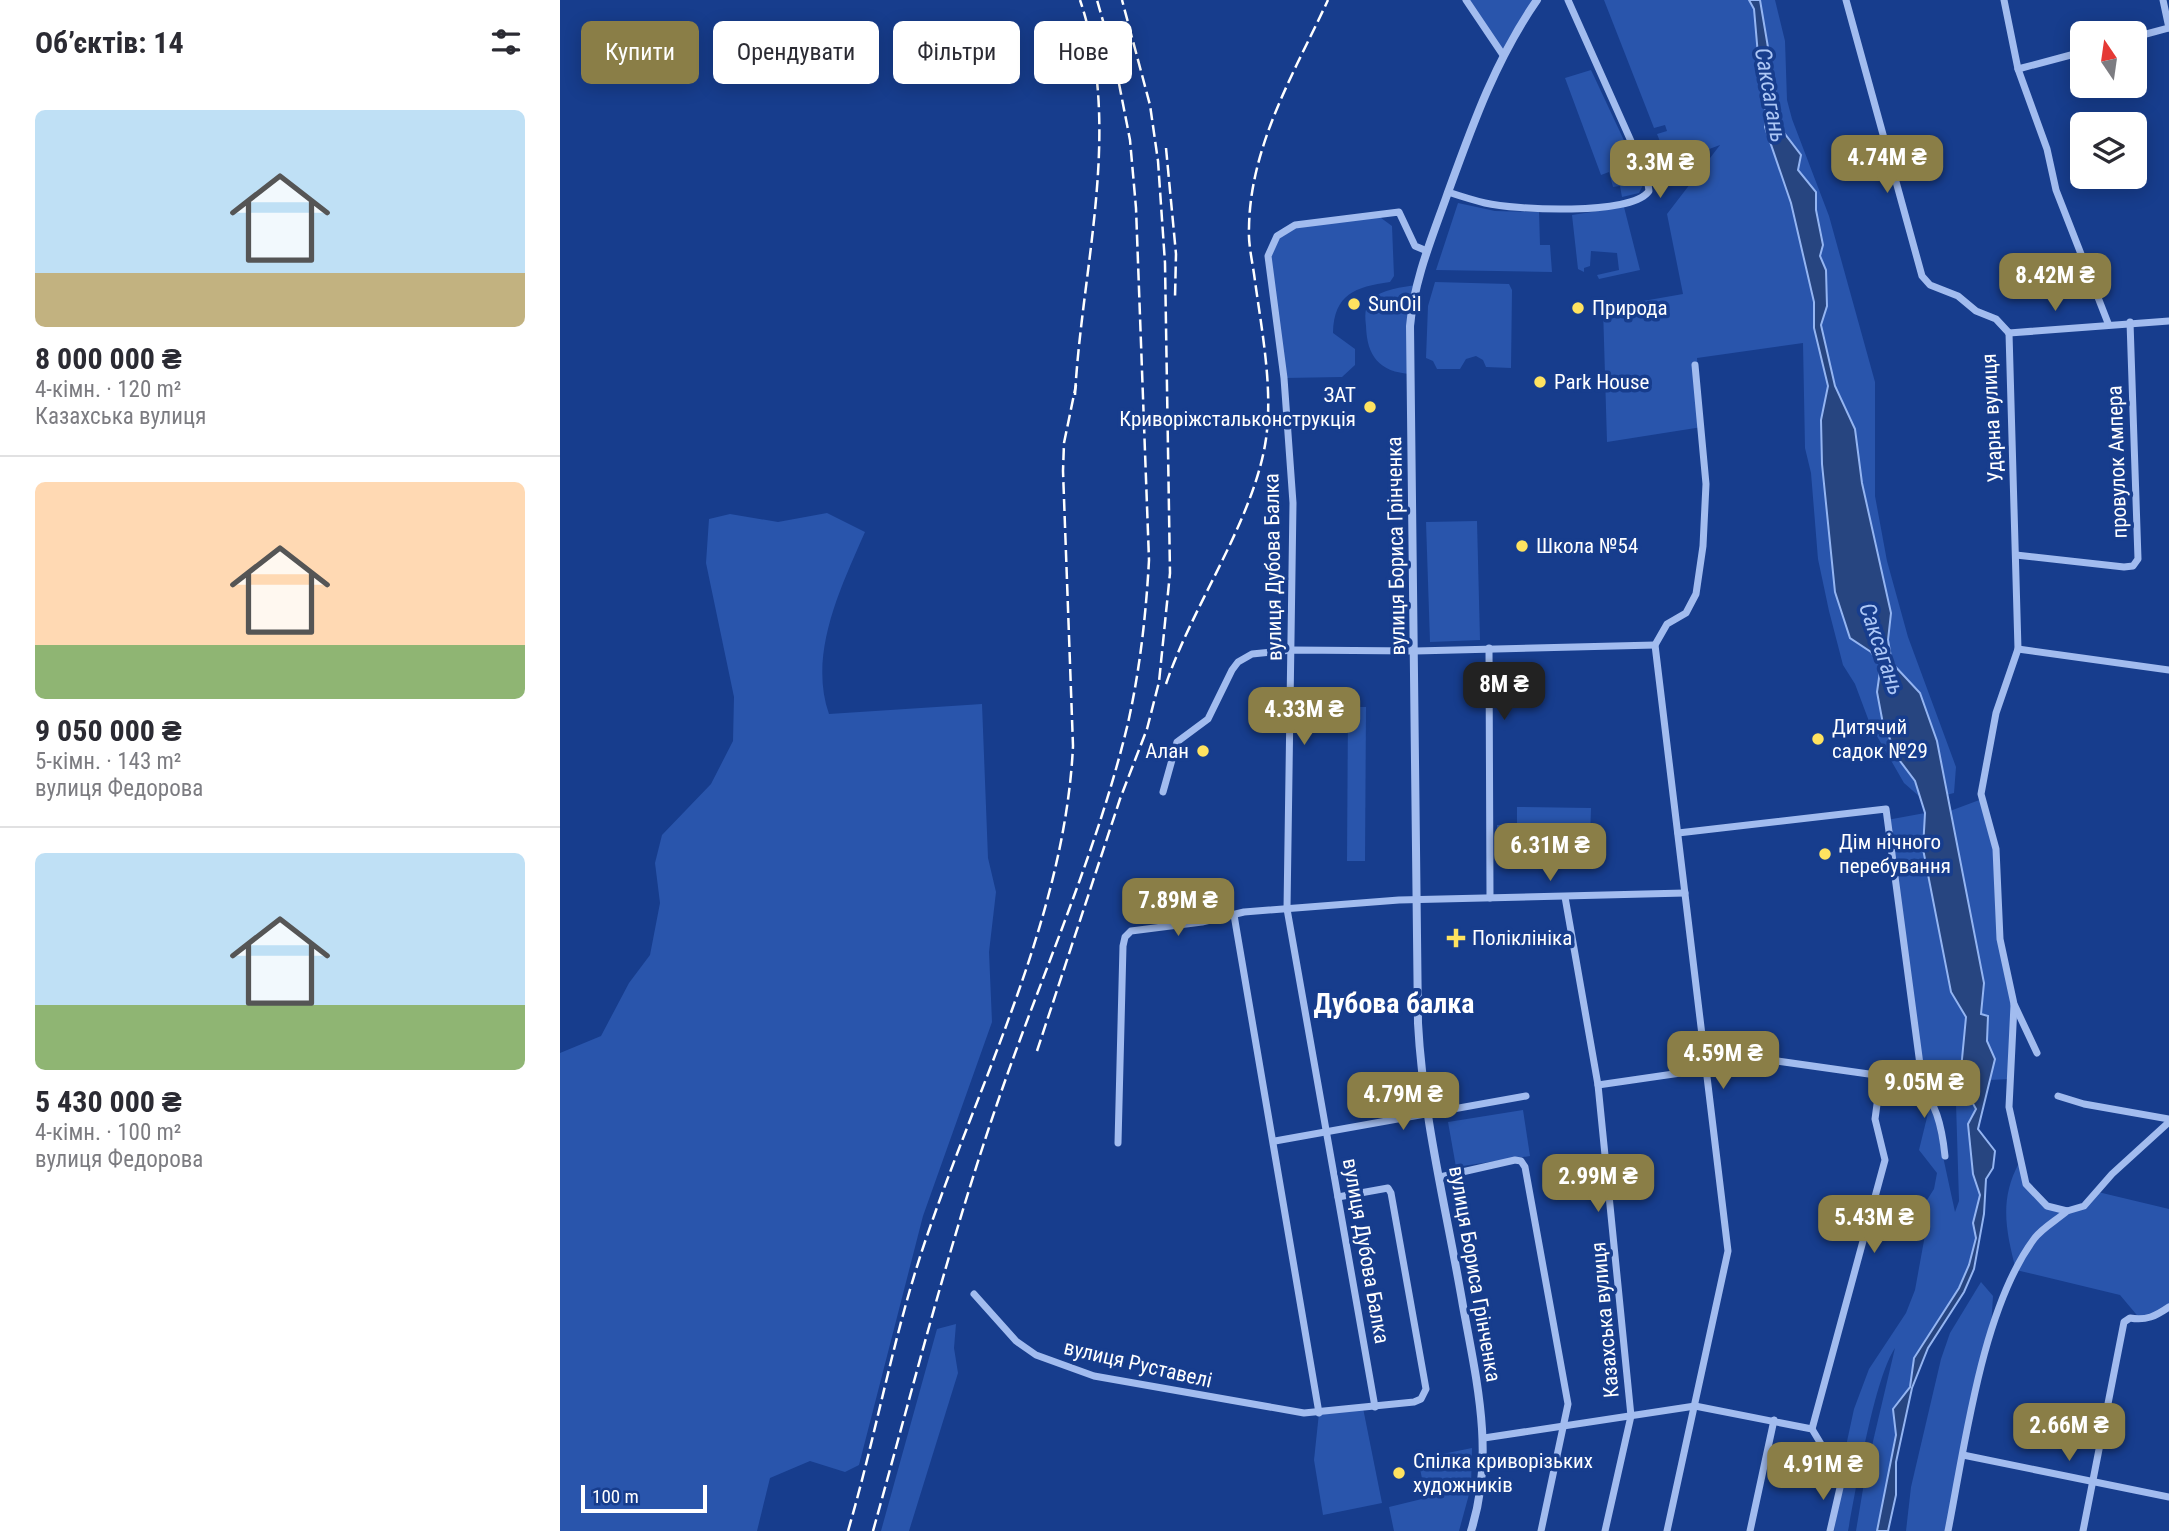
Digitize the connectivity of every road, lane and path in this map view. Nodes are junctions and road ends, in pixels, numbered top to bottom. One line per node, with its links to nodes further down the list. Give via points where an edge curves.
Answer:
1 (1466, 0): 9 (street)
2 (1537, 0): 9 (street, вулиця Бориса Грінченка)
3 (1568, 0): 12 (street, via 1647,177 1649,191 1628,202 1584,209 1486,203)
4 (1846, 0): 17 (street, via 1922,276 1930,285 1996,319)
5 (2004, 0): 11 (street)
6 (2163, 0): 7 (street)
7 (2169, 28): 8 (street)
8 (2147, 34)
9 (1503, 55): 12 (street, вулиця Бориса Грінченка)
10 (2070, 55): 11 (street)
11 (2018, 69): 16 (street, via 2047,149 2056,190)
12 (1448, 192): 13 (street, вулиця Бориса Грінченка)
13 (1427, 251): 23 (street, вулиця Дубова Балка, via 1415,246 1399,212 1295,225 1277,236 1269,249 1293,503); 24 (street, вулиця Бориса Грінченка, via 1410,326)
14 (2169, 321): 15 (street, Ударна вулиця)
15 (2130, 322): 16 (street, Ударна вулиця); 19 (street, провулок Ампера, via 2138,559 2133,566 2124,567)
16 (2108, 323): 17 (street, Ударна вулиця)
17 (2008, 333): 19 (street, Ударна вулиця)
18 (1695, 365): 20 (street, via 1706,484 1703,546 1696,594 1686,614 1667,624)
19 (2016, 555): 22 (street, Ударна вулиця)
20 (1655, 645): 21 (street); 27 (street)
21 (1489, 648): 24 (street); 31 (street)
22 (2018, 649): 25 (street); 34 (street, Ударна вулиця, via 1996,713 1981,794 1996,849 2000,939)
23 (1292, 650): 24 (street); 26 (street, via 1252,654 1238,662 1212,714 1177,742); 32 (street, вулиця Дубова Балка)
24 (1415, 651): 30 (street, вулиця Бориса Грінченка)
25 (2169, 670)
26 (1163, 792)
27 (1678, 833): 28 (street); 38 (street, via 1886,809 1922,1072)
28 (1685, 893): 29 (street); 36 (street)
29 (1565, 897): 31 (street); 39 (street, Казахська вулиця)
30 (1416, 898): 31 (street); 32 (street); 42 (street, вулиця Бориса Грінченка, via 1418,1023)
31 (1490, 898)
32 (1287, 909): 33 (street); 44 (street, вулиця Дубова Балка)
33 (1234, 915): 45 (street); 46 (street, via 1131,930 1125,937)
34 (2014, 1004): 35 (street, Ударна вулиця); 50 (street, via 2008,1097 2019,1163 2026,1184 2047,1206)
35 (2037, 1054)
36 (1707, 1068): 37 (street, via 1770,1060); 39 (street); 53 (street, via 1728,1251)
37 (1881, 1075): 38 (street); 59 (street, via 1875,1119 1885,1160)
38 (1915, 1079): 47 (street, via 1934,1106)
39 (1598, 1085): 56 (street, Казахська вулиця)
40 (1526, 1096): 42 (street)
41 (2059, 1096): 43 (street)
42 (1427, 1113): 44 (street); 48 (street, вулиця Бориса Грінченка)
43 (2169, 1121): 50 (street, via 2084,1206)
44 (1328, 1131): 45 (street); 49 (street, вулиця Дубова Балка)
45 (1275, 1141): 55 (street)
46 (1118, 1143)
47 (1945, 1156)
48 (1440, 1177): 58 (street, Казахська вулиця, via 1508,1161 1524,1163 1568,1404); 60 (street, вулиця Бориса Грінченка)
49 (1338, 1197): 54 (street, вулиця Дубова Балка); 54 (street, вулиця Руставелі, via 1379,1187 1390,1189 1426,1390 1421,1399)
50 (2067, 1211): 61 (street, via 2035,1238 1991,1326)
51 (974, 1294): 55 (street, вулиця Руставелі, via 1016,1341 1069,1369 1242,1404)
52 (2169, 1307): 62 (street, via 2155,1317 2124,1322)
53 (1695, 1406): 56 (street); 57 (street); 67 (street)
54 (1375, 1407): 55 (street, вулиця Руставелі)
55 (1320, 1413)
56 (1632, 1416): 58 (street); 66 (street, Казахська вулиця)
57 (1774, 1420): 59 (street); 68 (street)
58 (1565, 1426): 60 (street); 65 (street, Казахська вулиця)
59 (1812, 1429): 69 (street, via 1842,1479)
60 (1484, 1438): 64 (street, вулиця Бориса Грінченка, via 1482,1487)
61 (1963, 1455): 62 (street); 70 (street)
62 (2093, 1482): 63 (street); 71 (street)
63 (2169, 1497)
64 (1471, 1531)
65 (1541, 1531)
66 (1605, 1531)
67 (1667, 1531)
68 (1750, 1531)
69 (1830, 1531)
70 (1948, 1531)
71 (2083, 1531)

